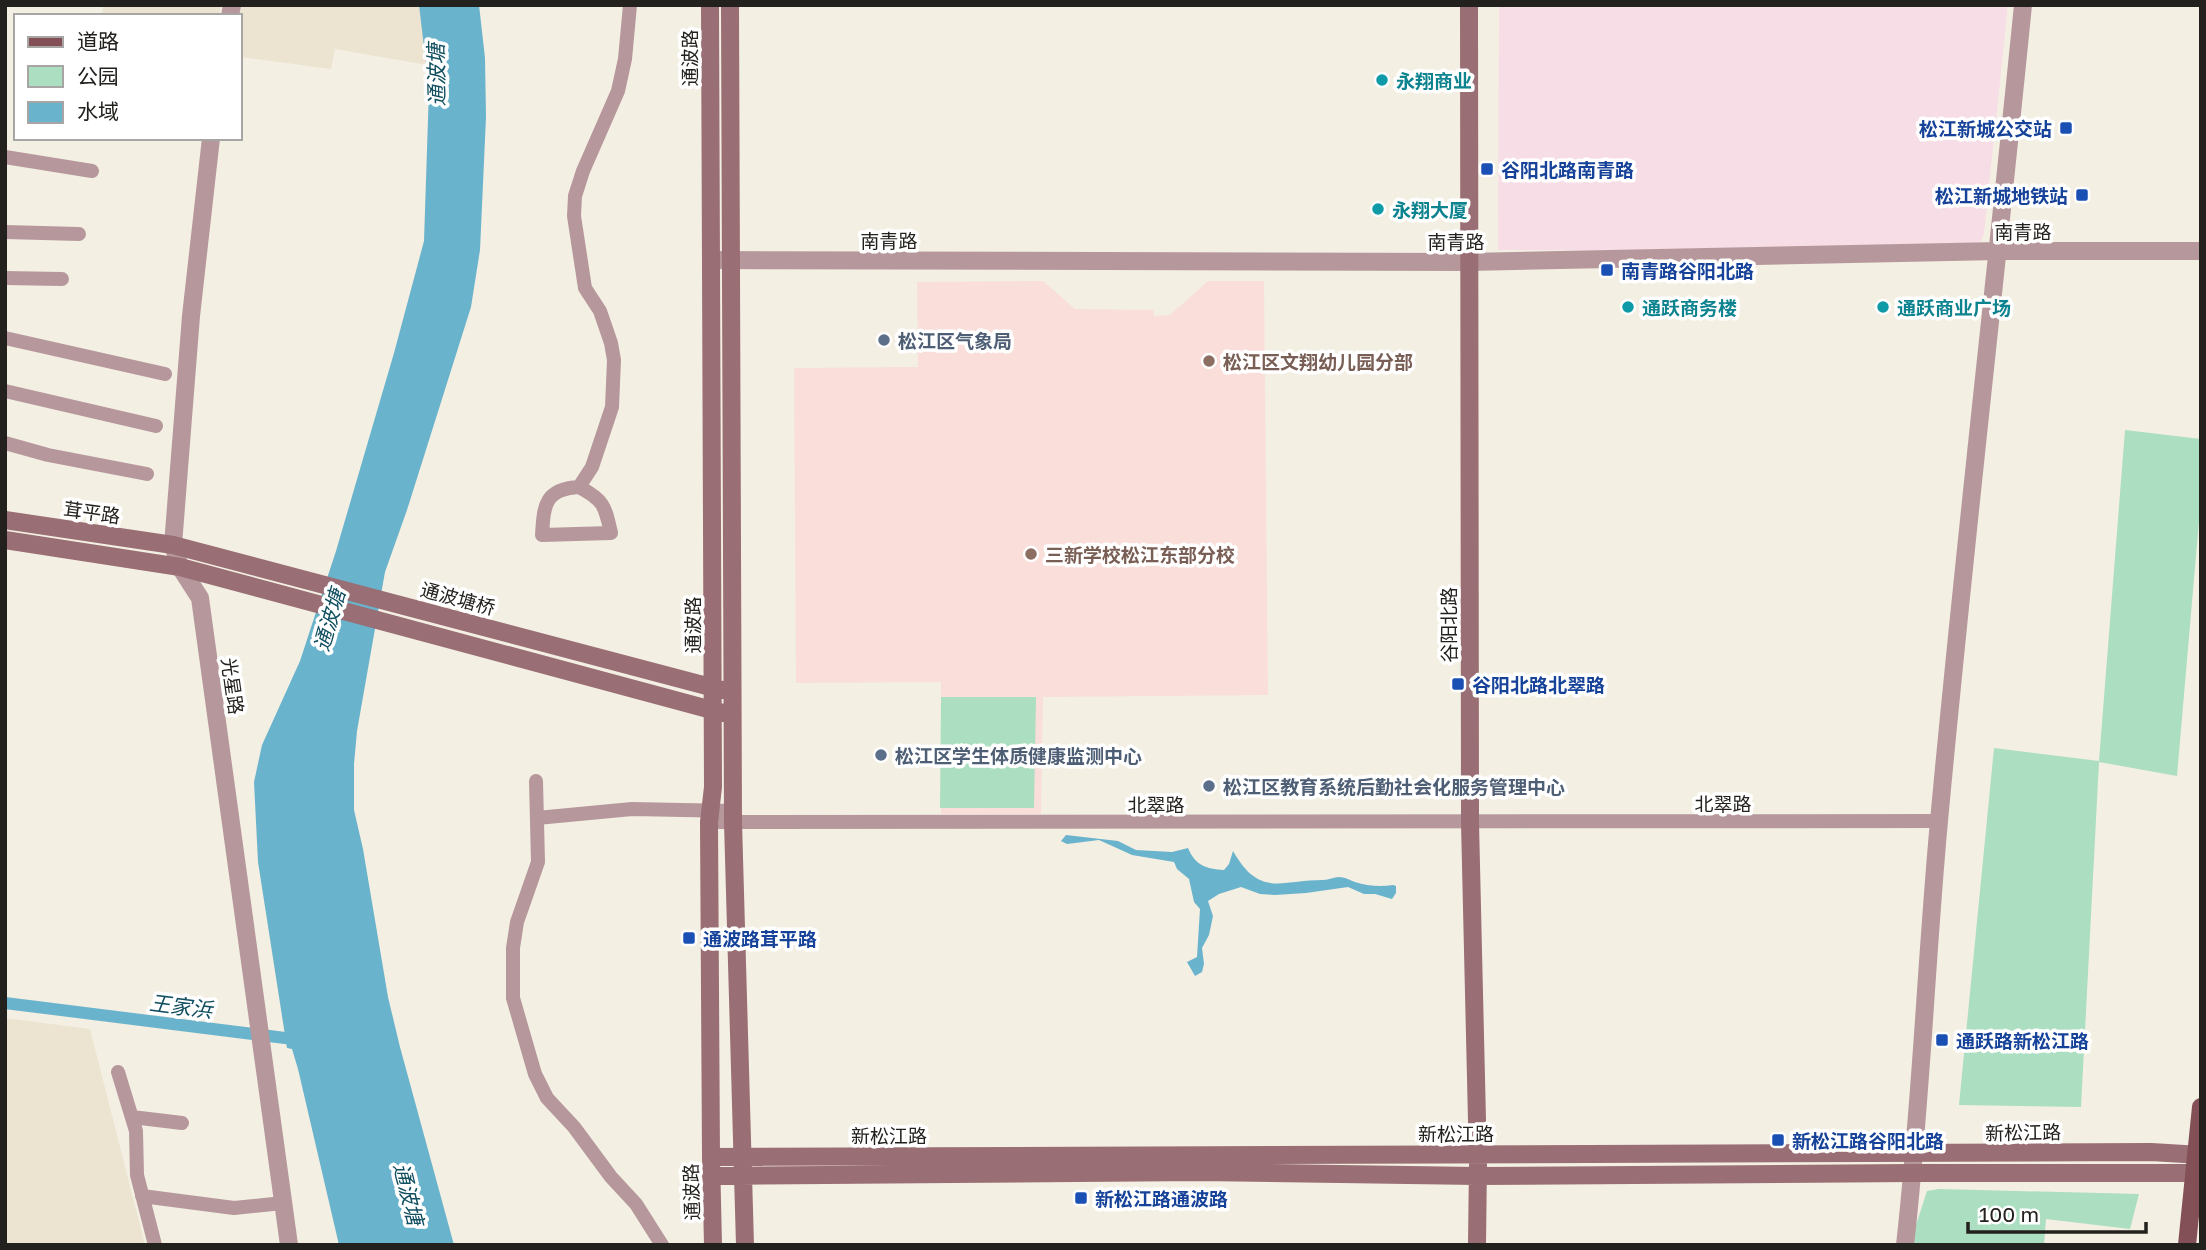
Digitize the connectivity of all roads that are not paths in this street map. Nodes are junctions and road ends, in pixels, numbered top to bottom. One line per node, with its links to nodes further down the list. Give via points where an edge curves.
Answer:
1 (631, 5): 24 (street, via 618,92 575,196 585,288 600,311 614,360 612,407 592,467)
2 (710, 5): 13 (main road, 通波路)
3 (730, 5): 14 (main road, 通波路)
4 (1469, 5): 15 (main road, 谷阳北路)
5 (2023, 5): 11 (street)
6 (211, 140): 27 (street, 光星路)
7 (5, 158): 8 (street)
8 (92, 171)
9 (5, 232): 10 (street)
10 (79, 234)
11 (1999, 251): 12 (street, 南青路); 15 (street, 南青路); 37 (street)
12 (2201, 251)
13 (711, 260): 14 (street, 南青路); 29 (main road, 通波路)
14 (731, 260): 15 (street, 南青路); 30 (main road, 通波路)
15 (1468, 262): 38 (main road, 谷阳北路)
16 (5, 278): 17 (street)
17 (62, 279)
18 (5, 338): 19 (street)
19 (165, 374)
20 (5, 391): 21 (street)
21 (156, 426)
22 (5, 443): 23 (street)
23 (147, 474)
24 (579, 486): 24 (street, via 598,496 605,506 611,533 542,536 548,497)
25 (5, 520): 27 (main road, 茸平路)
26 (5, 540): 28 (main road)
27 (173, 545): 28 (street, 光星路); 29 (main road, 通波塘桥)
28 (180, 567): 31 (main road); 54 (street, 光星路, via 200,597)
29 (713, 687): 30 (main road, 通波塘桥); 31 (main road, 通波路)
30 (733, 692): 32 (main road, 通波路)
31 (713, 711): 32 (main road); 34 (main road, 通波路)
32 (733, 716): 35 (main road, 通波路)
33 (536, 781): 36 (street)
34 (710, 817): 35 (street, 北翠路); 36 (street, 北翠路, via 632,809); 47 (main road, 通波路)
35 (733, 817): 38 (street, 北翠路); 46 (main road, 通波路)
36 (537, 818): 57 (street, via 538,862 513,948 513,998 535,1074 547,1098 636,1204)
37 (1939, 821): 38 (street, 北翠路); 44 (street)
38 (1470, 823): 43 (main road, 谷阳北路)
39 (118, 1072): 41 (street)
40 (2201, 1107): 45 (main road)
41 (132, 1116): 42 (street); 53 (street)
42 (182, 1123)
43 (1477, 1154): 44 (main road, 新松江路); 46 (main road, 新松江路); 52 (main road, 谷阳北路)
44 (1914, 1154): 45 (main road, 新松江路); 48 (street)
45 (2198, 1154): 49 (main road)
46 (742, 1156): 47 (main road, 新松江路); 50 (main road, 通波路)
47 (711, 1157): 51 (main road, 通波路)
48 (1913, 1173): 49 (main road, 新松江路); 52 (main road, 新松江路); 61 (street)
49 (2197, 1173): 62 (main road)
50 (743, 1175): 51 (main road, 新松江路); 52 (main road, 新松江路, via 1201,1172); 59 (main road, 通波路)
51 (711, 1176): 58 (main road, 通波路)
52 (1477, 1176): 60 (main road, 谷阳北路)
53 (142, 1196): 54 (street, via 234,1208); 55 (street)
54 (284, 1203): 56 (street, 光星路)
55 (155, 1245)
56 (289, 1245)
57 (662, 1245)
58 (713, 1245)
59 (745, 1245)
60 (1477, 1245)
61 (1905, 1245)
62 (2187, 1245)

